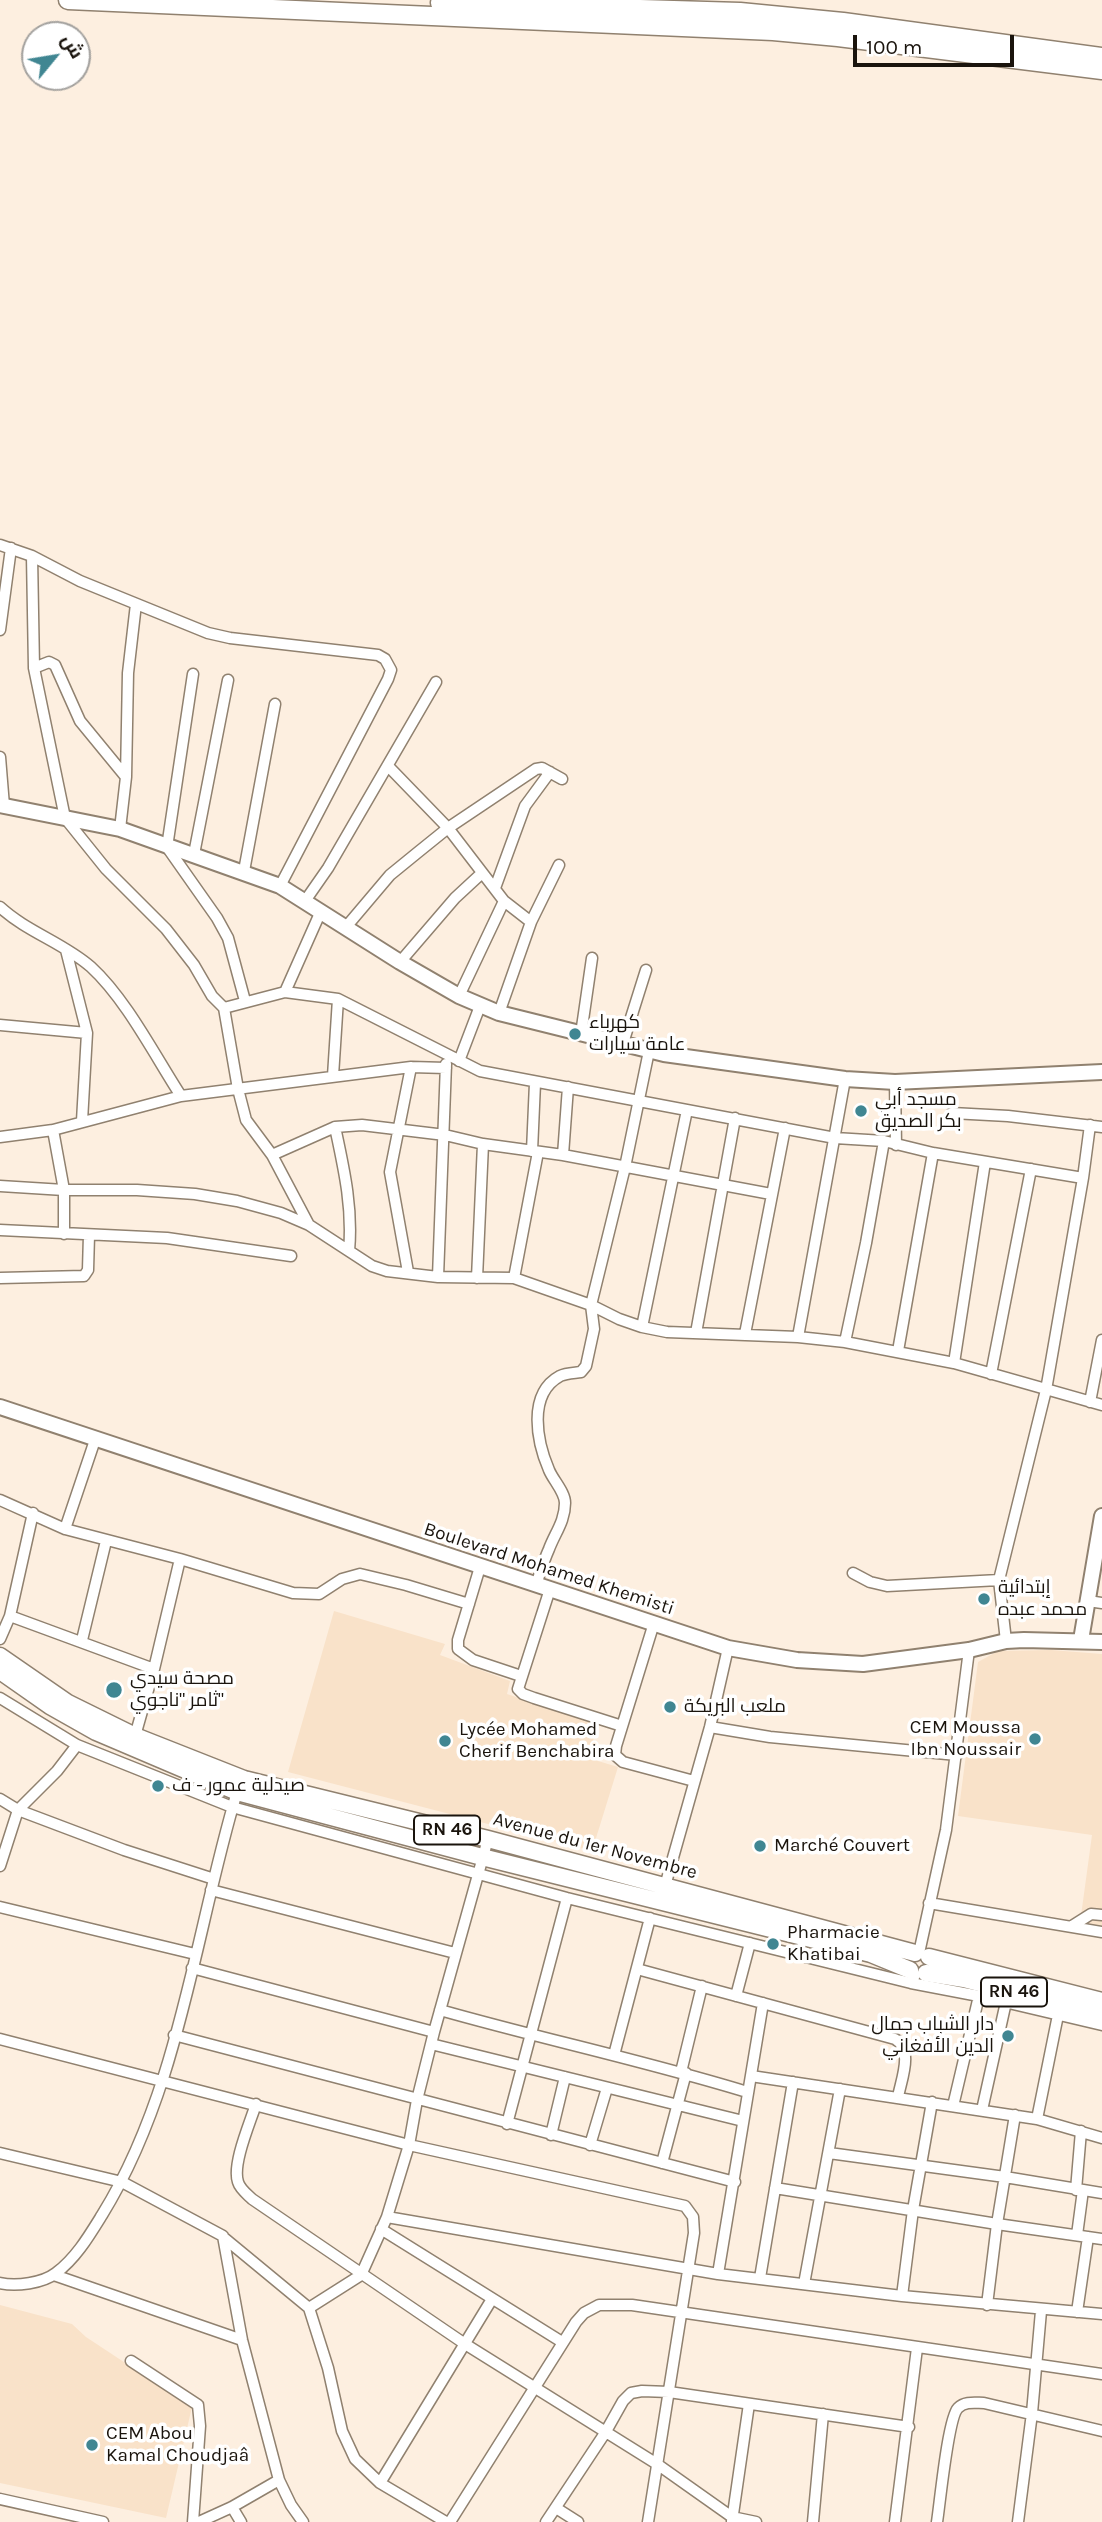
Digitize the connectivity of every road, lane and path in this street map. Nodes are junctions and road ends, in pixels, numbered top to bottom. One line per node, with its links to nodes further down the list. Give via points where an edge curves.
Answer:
1 (68, 0): 4 (highway, via 750,29)
2 (340, 0): 3 (highway, via 740,12)
3 (1102, 57)
4 (1102, 70)
5 (5, 546): 6 (street); 8 (street)
6 (32, 556): 7 (street); 9 (street)
7 (136, 604): 17 (street, via 128,673); 28 (street, via 208,633 378,655 390,664 388,680)
8 (0, 630)
9 (34, 668): 17 (street, via 49,662 55,665 80,721); 20 (street)
10 (193, 674): 23 (street)
11 (228, 680): 24 (street)
12 (436, 682): 15 (street)
13 (275, 704): 26 (street)
14 (0, 757): 19 (street)
15 (388, 766): 21 (street); 30 (street)
16 (550, 772): 18 (street); 21 (street, via 536,769); 29 (street, via 525,806)
17 (126, 777): 22 (street)
18 (562, 779)
19 (2, 805): 20 (main road)
20 (65, 818): 22 (main road); 45 (street, via 106,869 166,929)
21 (448, 828): 27 (street); 35 (street, via 390,875)
22 (120, 829): 23 (main road)
23 (167, 847): 24 (main road); 43 (street, via 228,938)
24 (194, 854): 26 (main road)
25 (559, 865): 34 (street)
26 (244, 872): 28 (main road)
27 (482, 873): 29 (street); 38 (street)
28 (280, 886): 30 (main road)
29 (495, 888): 31 (street)
30 (306, 901): 33 (main road)
31 (503, 901): 34 (street); 41 (street)
32 (0, 907): 36 (street)
33 (321, 911): 35 (main road); 40 (street)
34 (531, 922): 46 (street)
35 (346, 927): 38 (main road)
36 (66, 950): 48 (street); 63 (street, via 90,967 116,996)
37 (592, 958): 49 (street)
38 (400, 962): 41 (main road)
39 (646, 970): 50 (street)
40 (285, 992): 42 (street); 43 (street)
41 (459, 996): 44 (main road)
42 (338, 999): 52 (street); 57 (street)
43 (246, 1001): 45 (street)
44 (480, 1006): 46 (main road); 53 (street)
45 (224, 1008): 62 (street)
46 (499, 1013): 49 (main road)
47 (0, 1025): 48 (street)
48 (86, 1033): 68 (street)
49 (581, 1034): 50 (main road)
50 (623, 1043): 51 (main road)
51 (649, 1051): 58 (main road); 64 (street)
52 (446, 1053): 53 (street); 55 (street)
53 (459, 1061): 60 (street, via 480,1071)
54 (411, 1067): 55 (street); 57 (street); 74 (street)
55 (446, 1068): 75 (street)
56 (1102, 1072): 59 (main road)
57 (333, 1076): 62 (street)
58 (845, 1079): 59 (main road); 77 (street)
59 (895, 1082): 80 (street)
60 (536, 1083): 61 (street); 81 (street)
61 (568, 1087): 64 (street); 84 (street)
62 (237, 1089): 63 (street); 83 (street, via 246,1120)
63 (181, 1096): 68 (street)
64 (637, 1100): 65 (street); 86 (street)
65 (687, 1110): 67 (street); 88 (street)
66 (952, 1112): 69 (street)
67 (735, 1118): 72 (street); 90 (street)
68 (82, 1121): 73 (street)
69 (1090, 1125): 71 (street); 89 (street)
70 (335, 1127): 74 (street); 83 (street); 98 (street, via 348,1190)
71 (1102, 1127)
72 (785, 1128): 77 (street); 93 (street)
73 (53, 1130): 76 (street); 92 (street)
74 (398, 1130): 75 (street); 100 (street, via 390,1172)
75 (445, 1135): 79 (street); 101 (street)
76 (0, 1137)
77 (835, 1138): 78 (street); 109 (street)
78 (884, 1141): 80 (street); 111 (street)
79 (484, 1144): 81 (street); 103 (street)
80 (896, 1145): 82 (street)
81 (535, 1152): 84 (street); 104 (street)
82 (933, 1153): 85 (street); 112 (street)
83 (272, 1155): 94 (street)
84 (563, 1155): 86 (street)
85 (985, 1163): 87 (street); 113 (street)
86 (625, 1167): 88 (street); 105 (street)
87 (1031, 1169): 89 (street); 114 (street)
88 (675, 1175): 90 (street); 106 (street)
89 (1083, 1178): 115 (street)
90 (724, 1184): 93 (street); 107 (street)
91 (0, 1186): 92 (street)
92 (64, 1190): 94 (street, via 195,1194 281,1213); 96 (street)
93 (771, 1194): 108 (street)
94 (309, 1226): 98 (street)
95 (0, 1230): 96 (street)
96 (64, 1234): 97 (street)
97 (89, 1235): 99 (street, via 167,1238); 102 (street, via 84,1276)
98 (349, 1251): 100 (street, via 372,1266)
99 (291, 1256)
100 (408, 1272): 101 (street)
101 (438, 1277): 103 (street)
102 (0, 1278)
103 (477, 1278): 104 (street)
104 (514, 1278): 105 (street)
105 (591, 1305): 106 (street); 129 (street, via 594,1329 586,1366 582,1372 562,1374 548,1385 540,1404 540,1447 566,1500 562,1522 549,1548)
106 (642, 1327): 107 (street)
107 (696, 1333): 108 (street)
108 (745, 1334): 109 (street)
109 (798, 1337): 111 (street)
110 (1102, 1340): 116 (street)
111 (845, 1342): 112 (street)
112 (898, 1352): 113 (street)
113 (954, 1363): 114 (street)
114 (991, 1374): 115 (street)
115 (1046, 1390): 116 (street); 128 (street)
116 (1090, 1402): 117 (street)
117 (1102, 1405)
118 (0, 1408): 119 (main road, Boulevard Mohamed Khemisti)
119 (95, 1440): 123 (street); 126 (main road, Boulevard Mohamed Khemisti)
120 (0, 1500): 121 (street)
121 (33, 1513): 123 (street); 132 (street)
122 (1102, 1516): 130 (main road)
123 (65, 1528): 124 (street)
124 (106, 1541): 125 (street); 135 (street)
125 (180, 1559): 131 (street, via 293,1593 319,1594 360,1574); 142 (street)
126 (480, 1567): 129 (main road, Boulevard Mohamed Khemisti); 131 (street)
127 (853, 1573): 128 (street, via 887,1586)
128 (999, 1580): 137 (street)
129 (543, 1587): 133 (main road, Boulevard Mohamed Khemisti); 144 (street)
130 (1095, 1602): 136 (main road)
131 (469, 1604): 144 (street, via 458,1649 473,1660)
132 (10, 1616): 134 (street); 135 (street)
133 (654, 1623): 139 (main road, Boulevard Mohamed Khemisti); 146 (street)
134 (0, 1639)
135 (82, 1640): 142 (street)
136 (1080, 1640): 137 (main road, Boulevard Mohamed Khemisti); 138 (main road, Boulevard Mohamed Khemisti)
137 (1006, 1641): 140 (main road, Boulevard Mohamed Khemisti)
138 (1102, 1642)
139 (728, 1648): 140 (main road, Boulevard Mohamed Khemisti, via 797,1660 863,1664); 147 (street)
140 (969, 1650): 150 (street)
141 (0, 1656): 148 (main road, Avenue du 1er Novembre / RN 46, via 68,1703)
142 (154, 1669): 148 (street)
143 (0, 1671): 153 (main road, Avenue du 1er Novembre / RN 46, via 96,1732)
144 (521, 1676): 146 (street, via 518,1689 523,1694)
145 (0, 1698): 149 (street)
146 (622, 1726): 151 (street, via 614,1751 617,1758)
147 (710, 1727): 150 (street); 151 (street)
148 (135, 1736): 155 (main road, Avenue du 1er Novembre / RN 46, via 244,1779)
149 (77, 1745): 153 (street); 154 (street)
150 (957, 1755): 163 (street)
151 (694, 1782): 160 (street)
152 (0, 1799): 154 (street)
153 (234, 1799): 157 (main road, Avenue du 1er Novembre / RN 46); 159 (street)
154 (18, 1810): 156 (street); 159 (street)
155 (488, 1839): 157 (street); 160 (main road, Avenue du 1er Novembre / RN 46)
156 (3, 1850): 158 (street)
157 (481, 1865): 162 (street); 170 (street); 172 (main road, Avenue du 1er Novembre / RN 46)
158 (0, 1866)
159 (214, 1879): 161 (street)
160 (665, 1886): 172 (main road, Avenue du 1er Novembre / RN 46)
161 (211, 1890): 170 (street); 171 (street)
162 (567, 1898): 166 (street); 187 (street)
163 (929, 1903): 167 (street); 172 (street)
164 (0, 1907): 171 (street)
165 (1102, 1915): 167 (street, via 1091,1914)
166 (650, 1918): 169 (street); 174 (street)
167 (1072, 1926): 168 (street)
168 (1102, 1932)
169 (750, 1943): 172 (street); 176 (street)
170 (455, 1953): 181 (street)
171 (195, 1954): 173 (street)
172 (918, 1966): 177 (street); 178 (main road, Avenue du 1er Novembre / RN 46); 183 (main road, Avenue du 1er Novembre / RN 46)
173 (192, 1968): 185 (street); 186 (street)
174 (637, 1969): 175 (street); 190 (street)
175 (702, 1986): 176 (street); 192 (street)
176 (736, 1996): 180 (street)
177 (979, 1996): 179 (street); 205 (street)
178 (1102, 2001)
179 (1006, 2002): 182 (street); 206 (street)
180 (763, 2004): 193 (street); 200 (street, via 901,2042 906,2053)
181 (440, 2010): 185 (street); 187 (street)
182 (1058, 2015): 184 (street); 208 (street)
183 (1102, 2015)
184 (1102, 2025)
185 (434, 2032): 189 (street)
186 (174, 2035): 195 (street); 201 (street)
187 (531, 2036): 190 (street); 191 (street)
188 (0, 2039): 195 (street)
189 (431, 2044): 191 (street); 201 (street)
190 (614, 2055): 192 (street)
191 (523, 2067): 194 (street); 210 (street)
192 (683, 2073): 199 (street); 204 (street)
193 (751, 2076): 196 (street); 199 (street)
194 (565, 2077): 197 (street); 212 (street)
195 (163, 2081): 203 (street); 221 (street)
196 (793, 2082): 198 (street); 223 (street)
197 (607, 2088): 204 (street); 215 (street)
198 (840, 2089): 200 (street); 216 (street)
199 (747, 2092): 209 (street)
200 (898, 2097): 202 (street)
201 (416, 2100): 210 (street); 214 (street)
202 (932, 2102): 205 (street); 219 (street)
203 (256, 2104): 214 (street); 237 (street, via 237,2166 240,2186)
204 (677, 2104): 209 (street); 218 (street)
205 (953, 2106): 206 (street)
206 (982, 2110): 207 (street)
207 (1015, 2115): 208 (street); 220 (street)
208 (1037, 2119): 211 (street)
209 (743, 2121): 222 (street)
210 (507, 2124): 212 (street)
211 (1081, 2131): 213 (street); 224 (street)
212 (551, 2135): 215 (street)
213 (1102, 2138)
214 (410, 2145): 228 (street); 234 (street, via 685,2206 693,2217 694,2233)
215 (590, 2145): 218 (street)
216 (829, 2152): 219 (street); 226 (street)
217 (0, 2153): 221 (street)
218 (662, 2163): 222 (street)
219 (921, 2165): 220 (street); 227 (street)
220 (1005, 2177): 224 (street); 229 (street)
221 (122, 2182): 231 (street); 236 (street, via 80,2249)
222 (734, 2182): 235 (street)
223 (775, 2188): 226 (street); 238 (street)
224 (1079, 2190): 225 (street); 232 (street)
225 (1102, 2193)
226 (821, 2196): 227 (street); 240 (street)
227 (912, 2210): 229 (street); 241 (street)
228 (387, 2217): 230 (street); 234 (street)
229 (997, 2224): 232 (street); 243 (street)
230 (381, 2229): 237 (street); 242 (street)
231 (223, 2236): 244 (street); 249 (street)
232 (1082, 2236): 233 (street); 246 (street)
233 (1102, 2239)
234 (688, 2268): 235 (street); 247 (street)
235 (718, 2274): 238 (street)
236 (54, 2275): 239 (street, via 31,2282); 249 (street)
237 (361, 2275): 244 (street); 251 (street)
238 (760, 2278): 240 (street)
239 (0, 2283)
240 (804, 2284): 241 (street)
241 (902, 2297): 243 (street)
242 (492, 2299): 250 (street); 251 (street)
243 (987, 2305): 245 (street)
244 (309, 2308): 266 (street, via 348,2448)
245 (1041, 2311): 246 (street); 254 (street)
246 (1077, 2312): 248 (street)
247 (680, 2314): 250 (street, via 632,2305 599,2305 584,2313); 252 (street); 257 (street)
248 (1102, 2315)
249 (242, 2340): 265 (street)
250 (562, 2342): 256 (street)
251 (464, 2344): 256 (street); 266 (street)
252 (917, 2348): 254 (street); 261 (street)
253 (131, 2361): 272 (street, via 198,2405)
254 (1037, 2364): 255 (street); 259 (street)
255 (1102, 2374)
256 (536, 2386): 263 (street); 276 (street)
257 (669, 2392): 258 (street); 263 (street, via 631,2393); 264 (street)
258 (748, 2404): 260 (street); 270 (street)
259 (1032, 2413): 262 (street); 283 (street, via 969,2402 955,2410); 284 (street)
260 (823, 2414): 261 (street); 281 (street)
261 (909, 2427): 282 (street)
262 (1102, 2431)
263 (605, 2433): 264 (street); 269 (street)
264 (657, 2464): 270 (street); 279 (street)
265 (279, 2480): 268 (street); 275 (street)
266 (380, 2483): 276 (street)
267 (0, 2499): 271 (street)
268 (232, 2507): 273 (street); 274 (street)
269 (556, 2508): 277 (street); 278 (street)
270 (732, 2520): 280 (street)
271 (103, 2522)
272 (193, 2522)
273 (199, 2522)
274 (242, 2522)
275 (303, 2522)
276 (448, 2522)
277 (547, 2522)
278 (578, 2522)
279 (648, 2522)
280 (756, 2522)
281 (813, 2522)
282 (895, 2522)
283 (937, 2522)
284 (1018, 2522)

